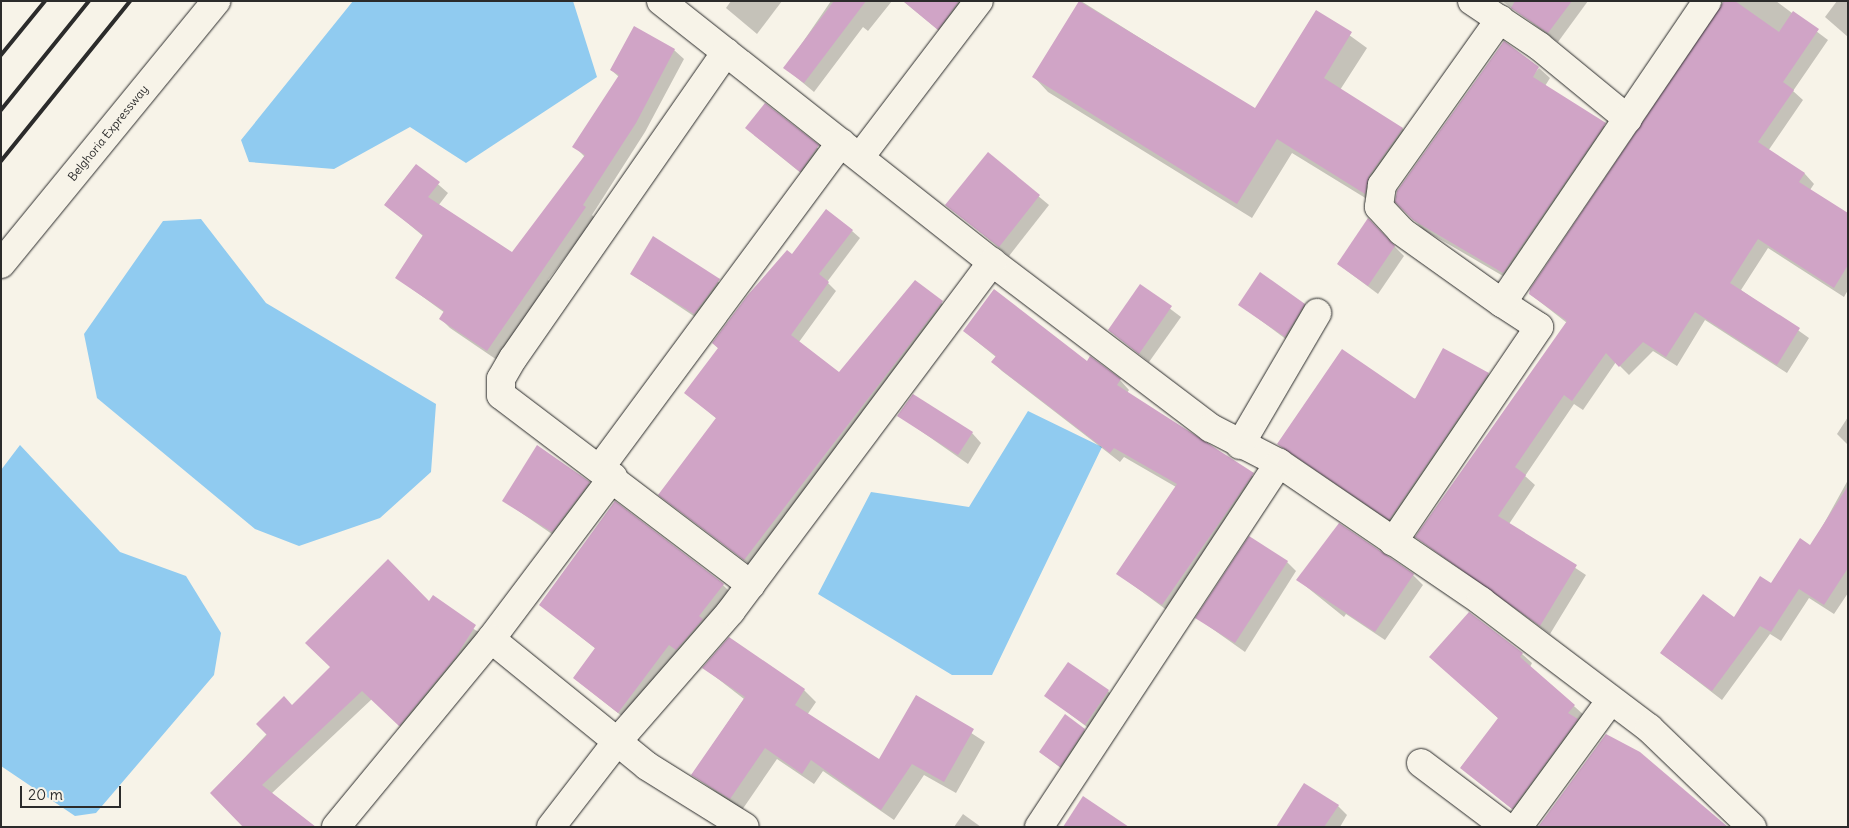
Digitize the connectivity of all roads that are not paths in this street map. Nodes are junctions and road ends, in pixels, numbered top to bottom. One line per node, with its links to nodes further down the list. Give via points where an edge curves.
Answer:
1 (216, 1): 11 (main road, Belghoria Expressway)
2 (661, 1): 7 (main road)
3 (979, 1): 9 (main road)
4 (1472, 1): 6 (main road)
5 (1707, 1): 8 (main road)
6 (1500, 19): 8 (main road); 12 (main road, via 1382,185 1379,207 1401,231)
7 (726, 52): 9 (main road); 16 (main road, via 501,379 501,395 511,406)
8 (1628, 119): 12 (main road)
9 (850, 149): 10 (main road); 16 (main road)
10 (992, 262): 14 (main road, via 1211,428); 18 (main road)
11 (1, 264)
12 (1502, 303): 17 (main road, via 1539,327)
13 (1317, 313): 14 (main road)
14 (1240, 444): 15 (main road)
15 (1279, 463): 17 (main road); 26 (main road)
16 (607, 473): 18 (main road); 19 (main road)
17 (1392, 542): 20 (main road, via 1481,601)
18 (751, 585): 21 (main road)
19 (491, 639): 21 (main road); 23 (main road)
20 (1611, 700): 28 (main road); 29 (main road, via 1649,728)
21 (616, 743): 24 (main road); 25 (main road)
22 (1421, 763): 27 (main road)
23 (336, 827)
24 (551, 827)
25 (746, 827)
26 (1039, 827)
27 (1506, 827)
28 (1518, 827)
29 (1752, 827)

